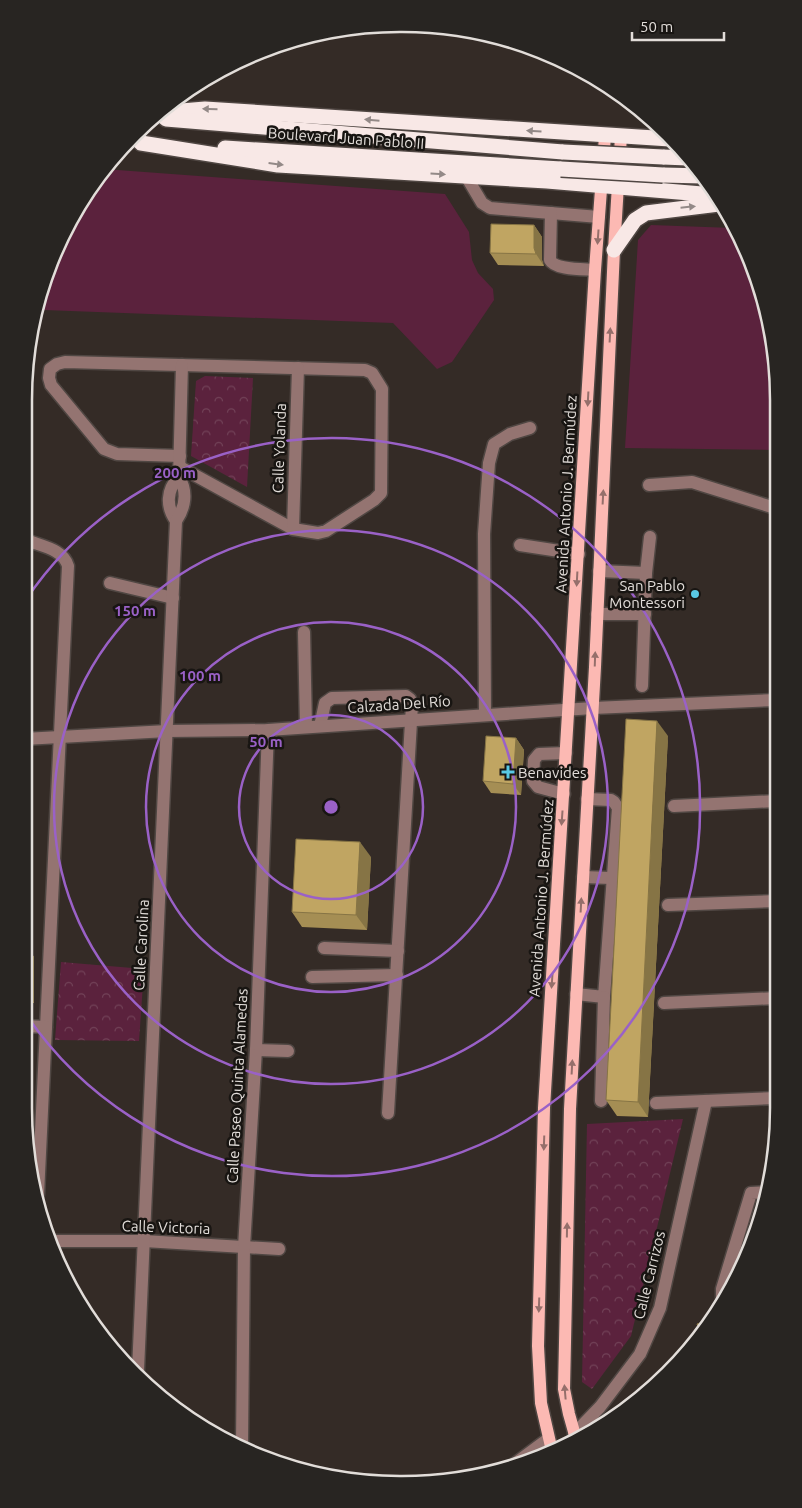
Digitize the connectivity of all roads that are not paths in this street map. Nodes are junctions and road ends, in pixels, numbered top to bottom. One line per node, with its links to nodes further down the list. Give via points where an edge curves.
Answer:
1 (174, 112): 3 (highway, one-way to 1, via 317,115 205,109)
2 (164, 119): 10 (highway, Boulevard Juan Pablo II, bridge, via 563,152)
3 (563, 133): 4 (highway); 11 (highway, via 573,148 573,156 566,172 560,178)
4 (605, 136): 5 (highway); 14 (main road, Avenida Antonio J. Bermúdez)
5 (621, 136): 6 (highway); 15 (main road)
6 (661, 139)
7 (137, 143): 11 (highway, Boulevard Juan Pablo II, via 279,151)
8 (137, 143): 12 (highway, one-way to 12, via 278,165)
9 (667, 146): 16 (highway, via 657,162 658,179)
10 (678, 158)
11 (556, 175): 12 (highway); 13 (highway, bridge); 14 (highway)
12 (466, 176): 19 (street, via 486,207)
13 (692, 176)
14 (602, 185): 15 (highway); 20 (main road, Avenida Antonio J. Bermúdez)
15 (618, 187): 16 (highway); 21 (main road)
16 (666, 190): 17 (highway)
17 (706, 195)
18 (712, 205): 21 (highway, one-way to 18, via 631,224 646,213)
19 (551, 213): 20 (street); 22 (street, via 551,263 557,267)
20 (599, 217): 22 (main road, Avenida Antonio J. Bermúdez, one-way to 22)
21 (614, 250): 34 (main road, one-way to 21)
22 (595, 270): 33 (main road, Avenida Antonio J. Bermúdez, one-way to 33)
23 (182, 365): 24 (street); 26 (street, Calle Carolina); 26 (street, via 62,362 50,369 49,378 51,385 104,449)
24 (298, 368): 29 (street, Calle Yolanda); 29 (street, via 364,370 377,379 382,389 382,490 380,496 326,531)
25 (530, 428): 45 (street, via 510,434 494,444 489,463 484,534)
26 (180, 467): 29 (street); 37 (street, Calle Carolina, via 170,491 169,503 176,521)
27 (649, 485): 28 (street, via 692,482)
28 (770, 506)
29 (293, 529)
30 (650, 537): 35 (street)
31 (32, 542): 51 (street, via 60,553 68,566)
32 (520, 545): 33 (street)
33 (579, 554): 44 (main road, Avenida Antonio J. Bermúdez, one-way to 44)
34 (599, 571): 35 (street); 38 (main road)
35 (646, 573): 39 (street)
36 (110, 583): 37 (street)
37 (173, 598): 50 (street, Calle Carolina)
38 (597, 614): 39 (street); 43 (main road, one-way to 38)
39 (645, 614): 41 (street)
40 (304, 632): 48 (street)
41 (642, 686)
42 (770, 700): 43 (street, Calzada Del Río)
43 (593, 708): 44 (street, Calzada Del Río); 55 (main road)
44 (570, 710): 45 (street, Calzada Del Río); 53 (main road, Avenida Antonio J. Bermúdez)
45 (485, 714): 46 (street, Calzada Del Río)
46 (412, 719): 47 (street, Calzada Del Río); 47 (street, via 411,701 406,696 332,698 325,704); 63 (street)
47 (320, 726): 48 (street, Calzada Del Río)
48 (306, 727): 49 (street, Calzada Del Río)
49 (268, 730): 50 (street, Calzada Del Río); 72 (street, Calle Paseo Quinta Alamedas)
50 (167, 731): 51 (street, Calzada Del Río); 82 (street, Calle Carolina)
51 (59, 737): 52 (street, Calzada Del Río); 71 (street)
52 (32, 739)
53 (566, 753): 54 (main road, Avenida Antonio J. Bermúdez); 54 (street, via 539,754 534,760 533,781 538,787)
54 (564, 794): 90 (main road, Avenida Antonio J. Bermúdez, one-way to 90, via 544,1108 538,1346 541,1403)
55 (587, 799): 58 (main road); 59 (street, via 611,800 618,808)
56 (770, 801): 57 (street)
57 (674, 806)
58 (583, 877): 59 (street); 66 (main road, one-way to 58)
59 (612, 878): 67 (street)
60 (770, 901): 61 (street)
61 (668, 905)
62 (324, 948): 63 (street)
63 (398, 951): 64 (street)
64 (397, 975): 65 (street); 78 (street)
65 (312, 977)
66 (576, 994): 67 (street); 88 (main road, one-way to 66, via 564,1389 570,1109)
67 (604, 997): 75 (street)
68 (770, 998): 69 (street)
69 (664, 1003)
70 (32, 1026): 71 (street)
71 (46, 1027): 79 (street)
72 (256, 1050): 73 (street); 83 (street, Calle Paseo Quinta Alamedas)
73 (288, 1051)
74 (770, 1099): 76 (street)
75 (601, 1101)
76 (706, 1101): 77 (street); 87 (street, Calle Carrizos, via 660,1308 640,1354)
77 (656, 1102)
78 (388, 1113)
79 (39, 1173)
80 (759, 1193): 85 (street, via 752,1193)
81 (58, 1241): 82 (street, Calle Victoria)
82 (144, 1242): 83 (street, Calle Victoria); 86 (street, Calle Carolina)
83 (244, 1247): 84 (street, Calle Victoria); 89 (street, Calle Paseo Quinta Alamedas)
84 (279, 1249)
85 (723, 1284)
86 (138, 1366)
87 (584, 1427)
88 (574, 1432)
89 (242, 1439)
90 (550, 1444)

